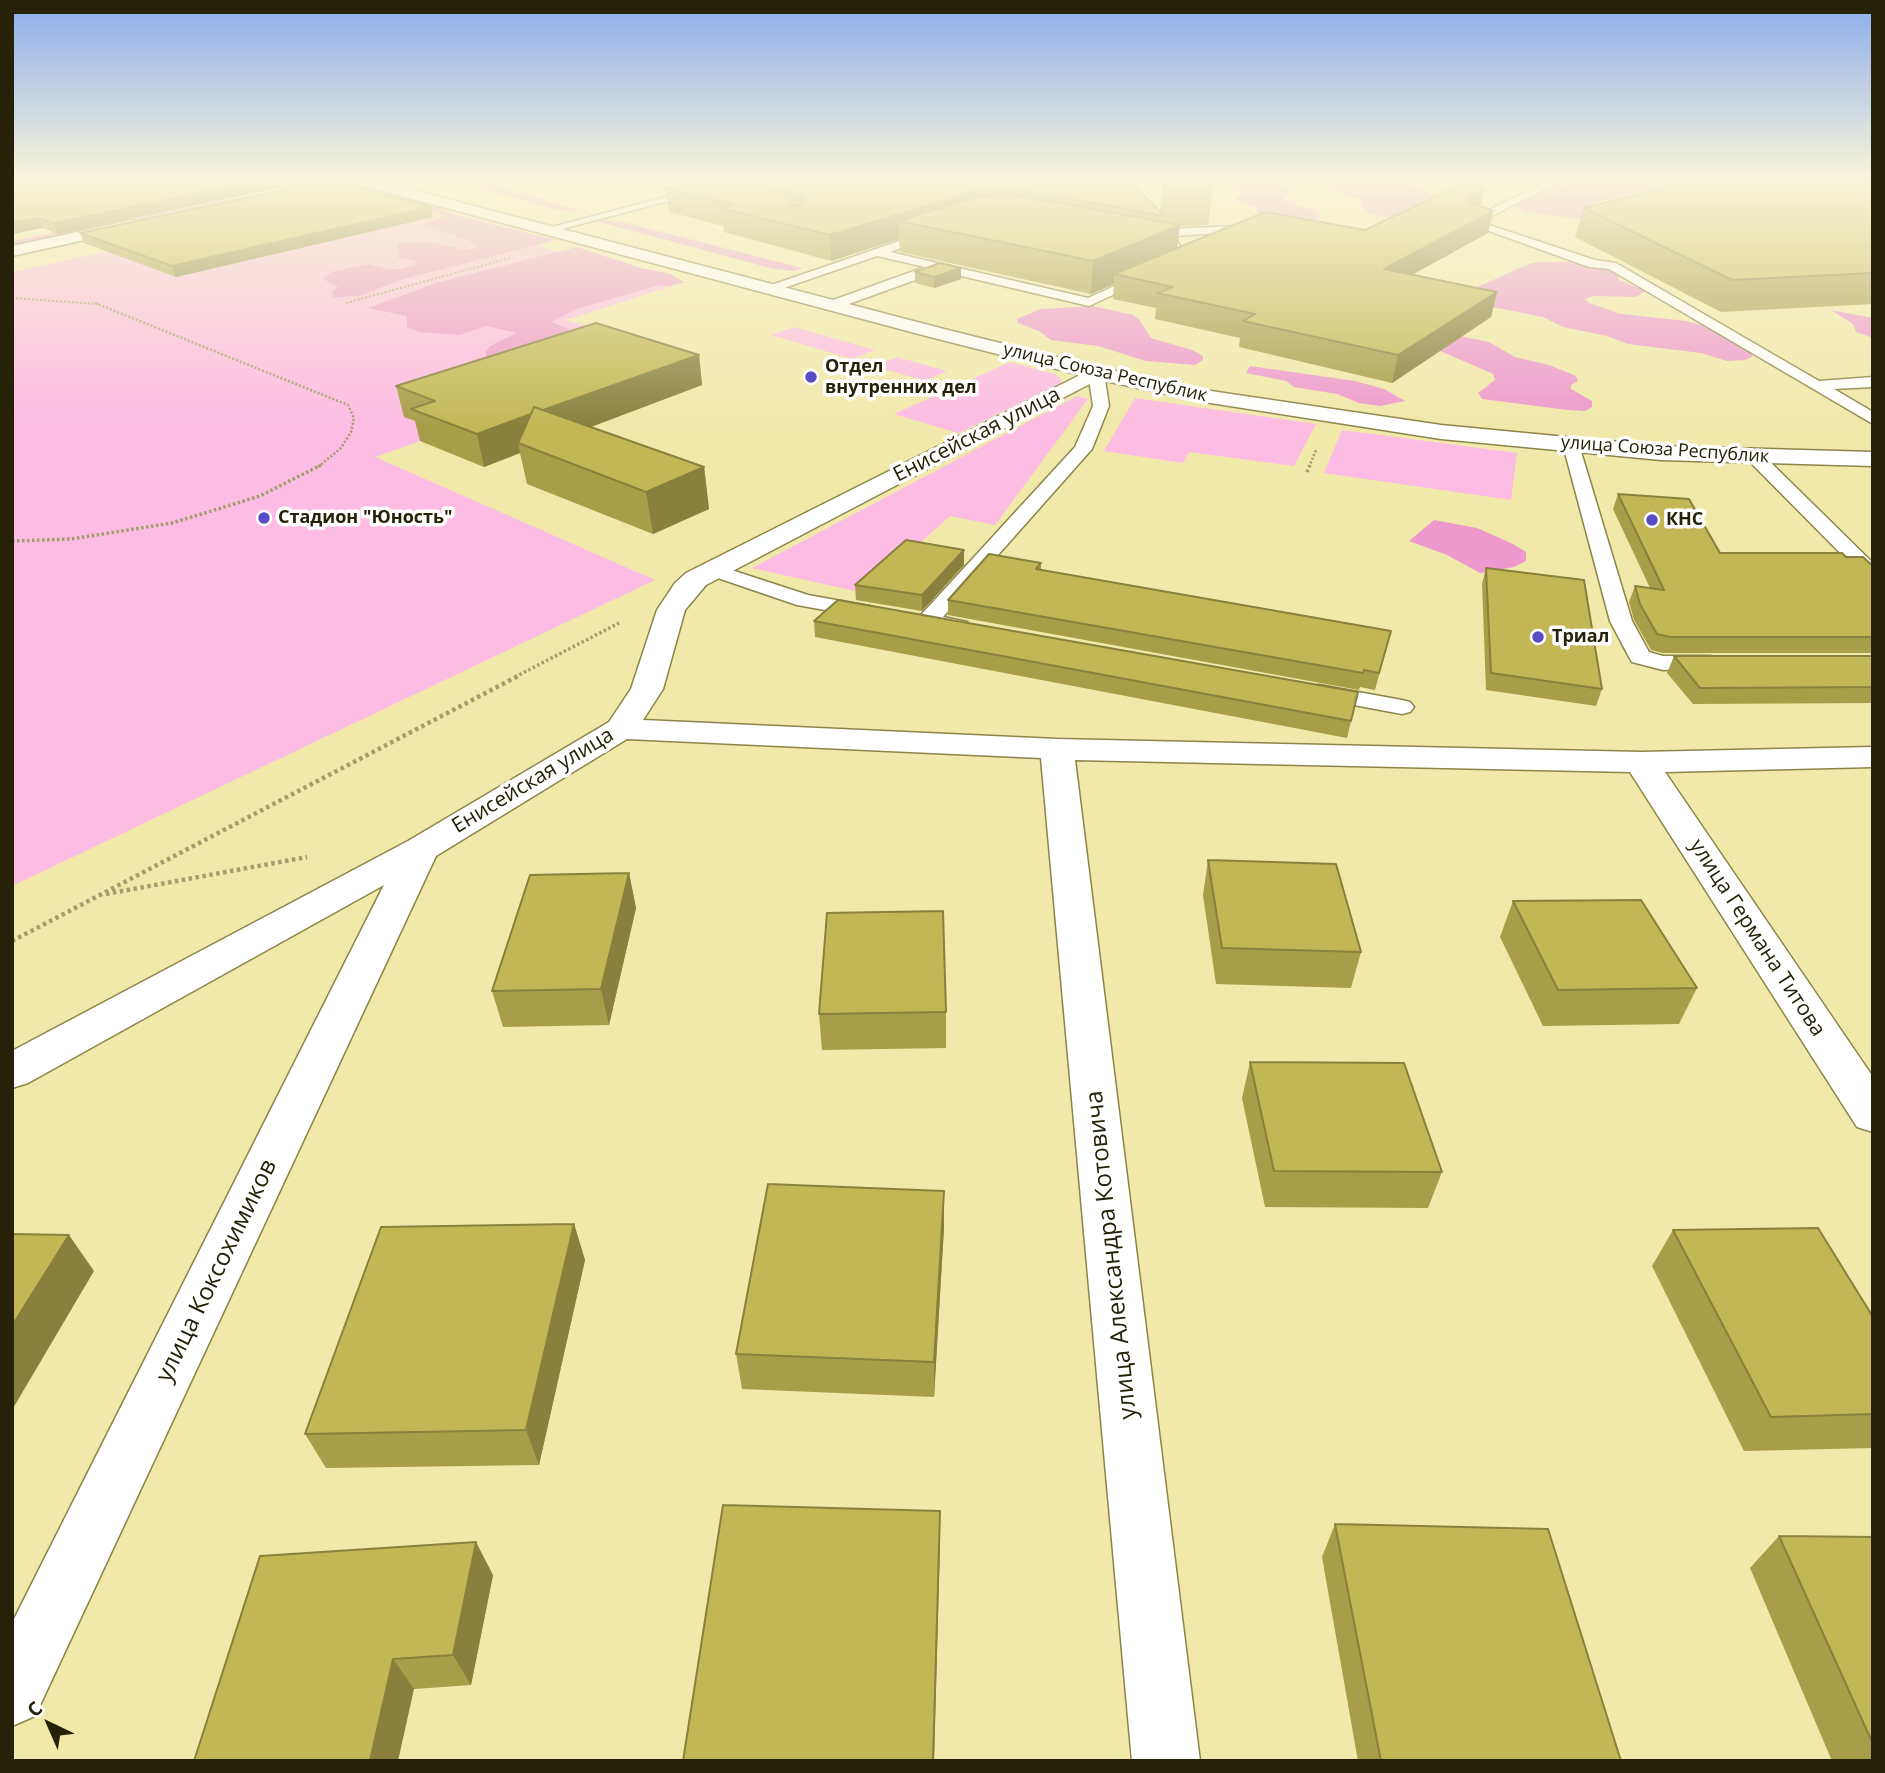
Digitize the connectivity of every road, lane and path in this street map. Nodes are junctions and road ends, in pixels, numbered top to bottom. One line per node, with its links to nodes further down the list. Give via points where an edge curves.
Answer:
1 (495, 262): 10 (path)
2 (662, 262): 8 (street, улица Союза Республик)
3 (850, 262): 8 (lane)
4 (915, 262): 7 (lane)
5 (1171, 262): 7 (lane, via 1089,302)
6 (1586, 262): 14 (lane, via 1612,266)
7 (938, 267): 11 (lane)
8 (768, 289): 11 (street, улица Союза Республик)
9 (12, 298): 19 (path, via 93,302 348,405 354,418 341,448 322,464 260,496 121,533)
10 (346, 303)
11 (830, 306): 12 (street, улица Союза Республик)
12 (1096, 373): 16 (street, улица Союза Республик, via 1319,415); 21 (street, Енисейская улица); 23 (lane, via 1101,406 1083,449 921,620)
13 (1873, 382): 14 (lane)
14 (1816, 386): 15 (lane)
15 (1873, 419)
16 (1572, 444): 17 (street, улица Союза Республик); 24 (lane, via 1621,621 1640,657 1664,663)
17 (1755, 457): 18 (street, улица Союза Республик); 20 (lane)
18 (1873, 459)
19 (12, 541)
20 (1873, 575)
21 (698, 579): 22 (lane); 27 (street, Енисейская улица, via 671,610 647,689); 33 (path)
22 (886, 614)
23 (982, 631)
24 (1733, 663)
25 (1294, 687): 26 (lane)
26 (1402, 707)
27 (621, 729): 28 (street); 31 (street, Енисейская улица)
28 (1057, 749): 30 (street); 38 (street, улица Александра Котовича)
29 (1873, 757): 30 (street)
30 (1642, 762): 36 (street, улица Германа Титова)
31 (421, 849): 35 (street, Енисейская улица); 37 (street, улица Коксохимиков)
32 (315, 856): 33 (path)
33 (101, 895): 34 (path)
34 (12, 941)
35 (12, 1071)
36 (1873, 1114)
37 (12, 1693)
38 (1166, 1761)

